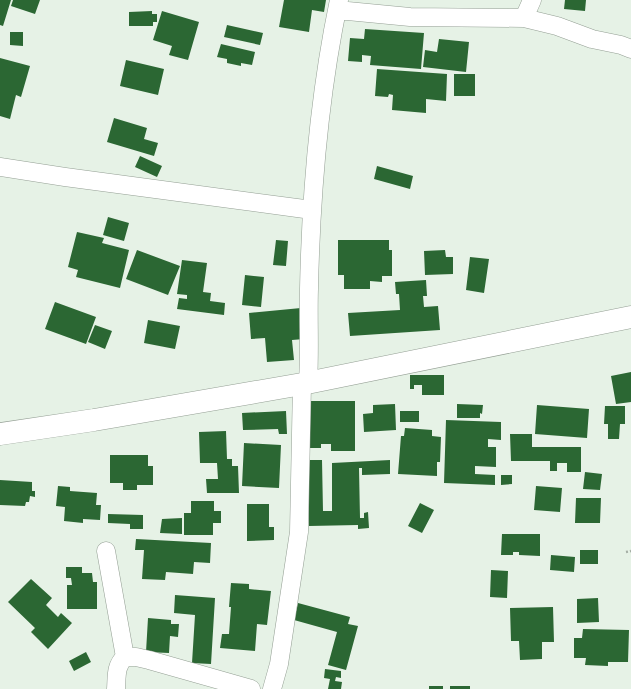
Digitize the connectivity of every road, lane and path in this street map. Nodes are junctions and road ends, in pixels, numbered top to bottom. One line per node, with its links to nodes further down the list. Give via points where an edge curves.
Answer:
1 (532, 0): 3 (street)
2 (338, 5): 3 (street, via 410,17); 6 (street, via 326,73)
3 (524, 18): 4 (street)
4 (631, 49)
5 (0, 166): 6 (street)
6 (312, 210): 8 (street, via 310,357)
7 (631, 317): 8 (street)
8 (305, 383): 9 (street); 16 (street, via 299,532 279,664)
9 (0, 434)
10 (106, 551): 13 (street)
11 (631, 551): 12 (path)
12 (626, 552)
13 (125, 657): 14 (street, via 116,669); 15 (street, via 149,660)
14 (116, 689)
15 (251, 689)
16 (272, 689)

